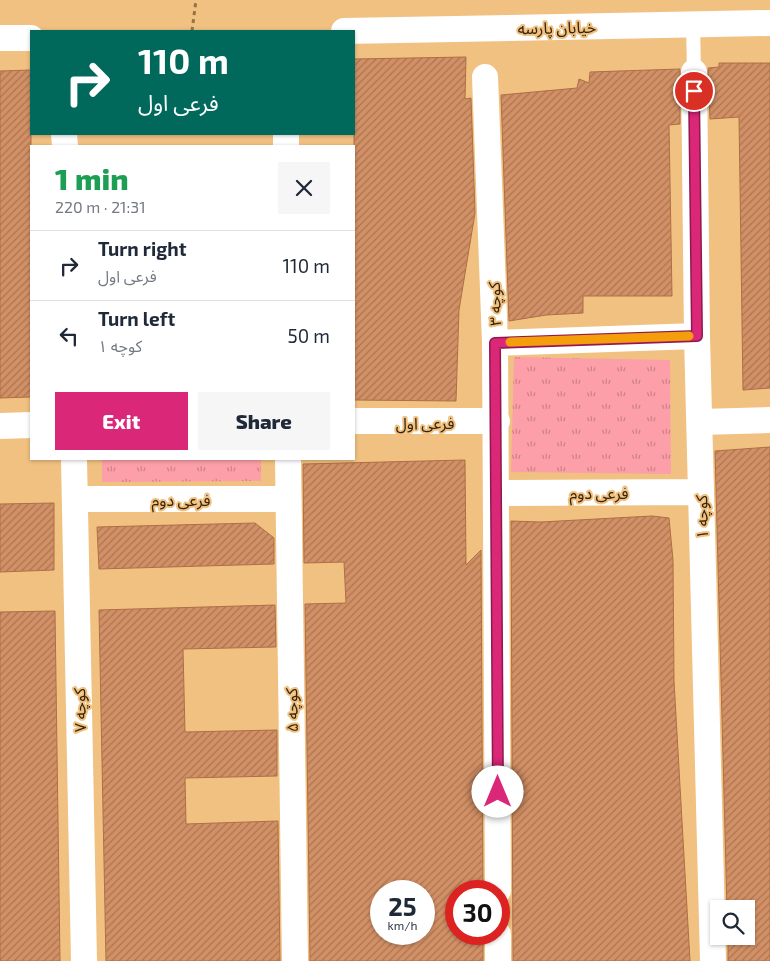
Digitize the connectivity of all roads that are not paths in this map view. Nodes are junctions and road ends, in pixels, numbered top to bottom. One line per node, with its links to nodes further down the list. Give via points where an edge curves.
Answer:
1 (770, 23): 2 (street, خیابان پارسه)
2 (693, 24): 3 (street, خیابان پارسه); 6 (lane)
3 (355, 31)
4 (0, 38): 5 (street)
5 (30, 38)
6 (694, 72): 8 (street, کوچه ۱)
7 (485, 77): 9 (street, کوچه ۳)
8 (697, 336): 9 (street); 13 (street, کوچه ۱)
9 (495, 343): 12 (street, کوچه ۳)
10 (770, 420): 13 (street)
11 (355, 421): 12 (street, فرعی اول)
12 (496, 421): 19 (street, کوچه ۳)
13 (700, 422): 18 (street, کوچه ۱)
14 (30, 425): 15 (street)
15 (0, 426)
16 (74, 460): 20 (street, کوچه ۷)
17 (288, 460): 21 (street, کوچه ۵)
18 (701, 492): 19 (street, فرعی دوم); 27 (street, کوچه ۱)
19 (496, 493): 22 (street, کوچه ۳)
20 (74, 499): 21 (street, فرعی دوم); 24 (street, کوچه ۷)
21 (288, 499): 25 (street, کوچه ۵)
22 (498, 880)
23 (498, 945): 26 (street)
24 (84, 961)
25 (295, 961)
26 (498, 961)
27 (713, 961)

